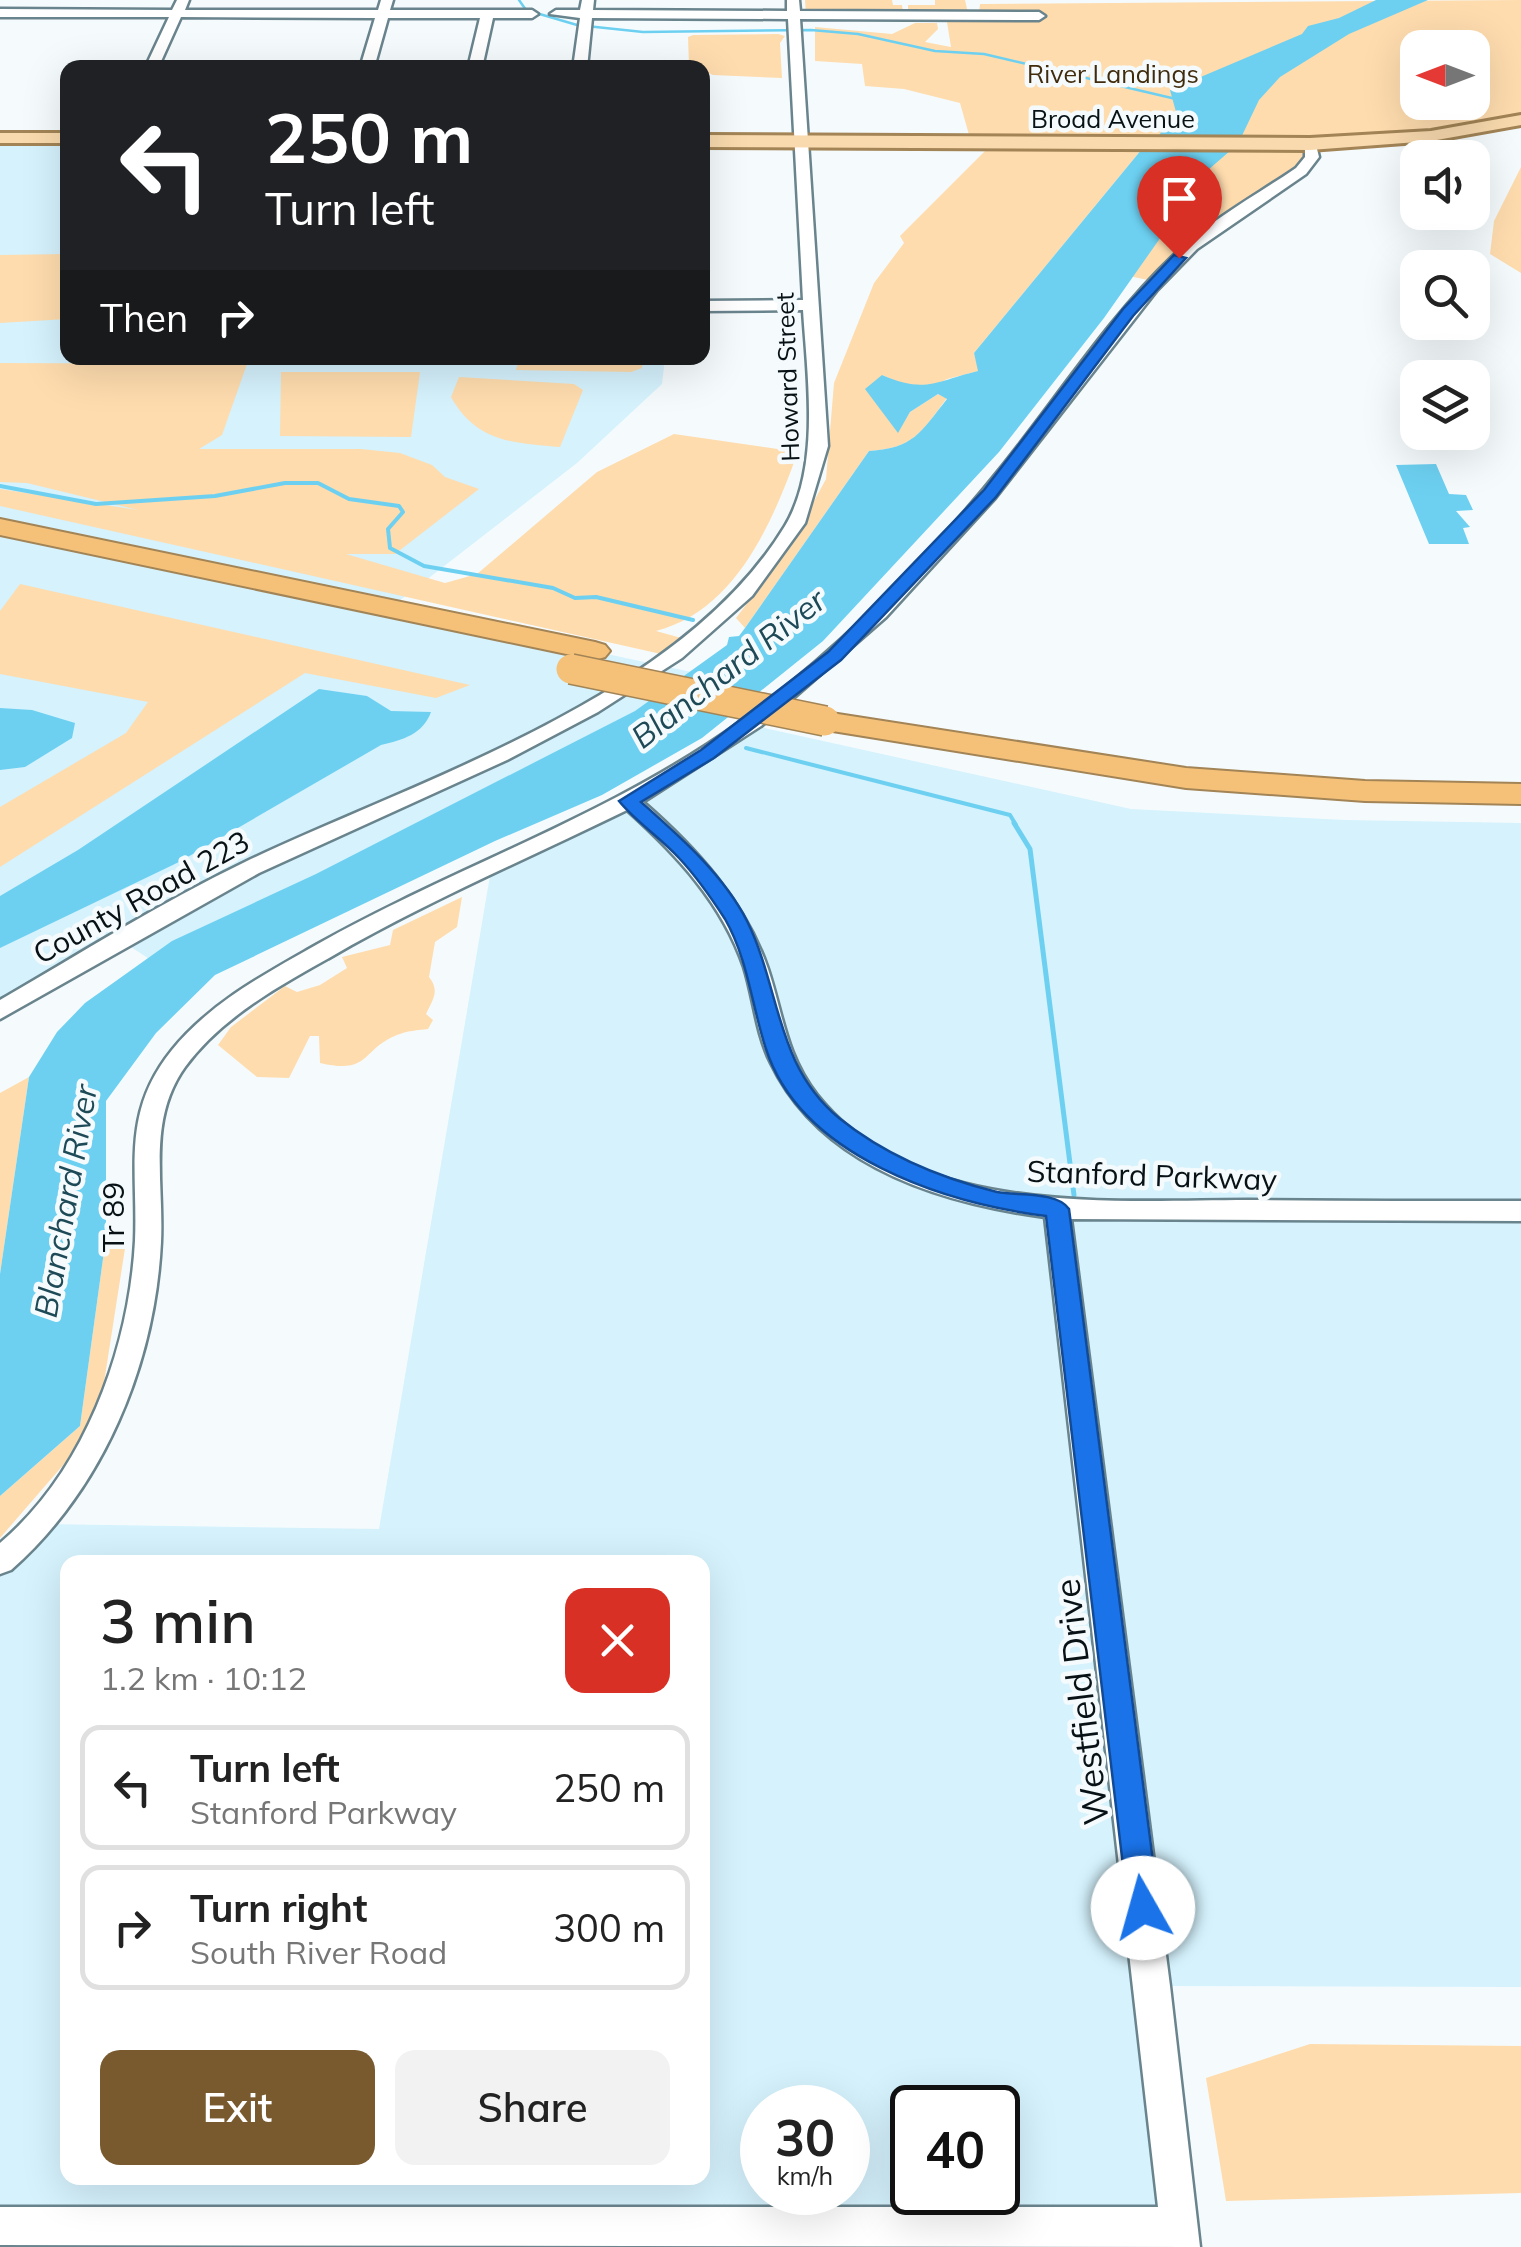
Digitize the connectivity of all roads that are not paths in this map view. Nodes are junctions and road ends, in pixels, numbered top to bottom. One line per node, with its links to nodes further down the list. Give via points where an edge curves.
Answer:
1 (180, 7): 2 (street); 3 (street); 10 (street)
2 (385, 7): 4 (street); 11 (street)
3 (0, 13)
4 (487, 14): 5 (street); 12 (street)
5 (532, 14)
6 (556, 14): 7 (street)
7 (586, 16): 9 (street); 13 (street)
8 (1039, 16): 9 (street)
9 (794, 19): 18 (street, Howard Street)
10 (155, 60)
11 (370, 60)
12 (477, 60)
13 (581, 60)
14 (1521, 120): 19 (main road, Broad Avenue, via 1431,136)
15 (0, 138): 16 (main road)
16 (60, 138)
17 (710, 141): 18 (main road, Broad Avenue)
18 (802, 141): 19 (main road, Broad Avenue); 20 (street, Howard Street)
19 (1310, 144): 28 (street, Tr 89, via 1312,157 1301,172 1205,234 1128,312 990,493 834,656 707,754)
20 (809, 305): 21 (street); 29 (street, Howard Street, via 819,446 814,476 787,535 728,612 618,694)
21 (710, 306)
22 (0, 524): 24 (highway)
23 (0, 540): 24 (highway)
24 (583, 660): 25 (highway, bridge)
25 (836, 713): 26 (highway, via 1175,762 1353,777); 27 (highway, via 1186,778)
26 (1521, 780)
27 (1521, 794)
28 (629, 801): 31 (street, Stanford Parkway, via 687,854 736,920 778,1053 829,1122 916,1176 998,1201); 33 (street, Tr 89, via 337,942 245,998 198,1037 153,1100 146,1133 144,1278 114,1399 72,1487)
29 (314, 838): 30 (street, County Road 223, via 189,900)
30 (0, 1010)
31 (1057, 1209): 32 (street, Stanford Parkway); 35 (street, Westfield Drive)
32 (1521, 1212)
33 (0, 1561)
34 (0, 2226): 35 (street)
35 (1180, 2236)

